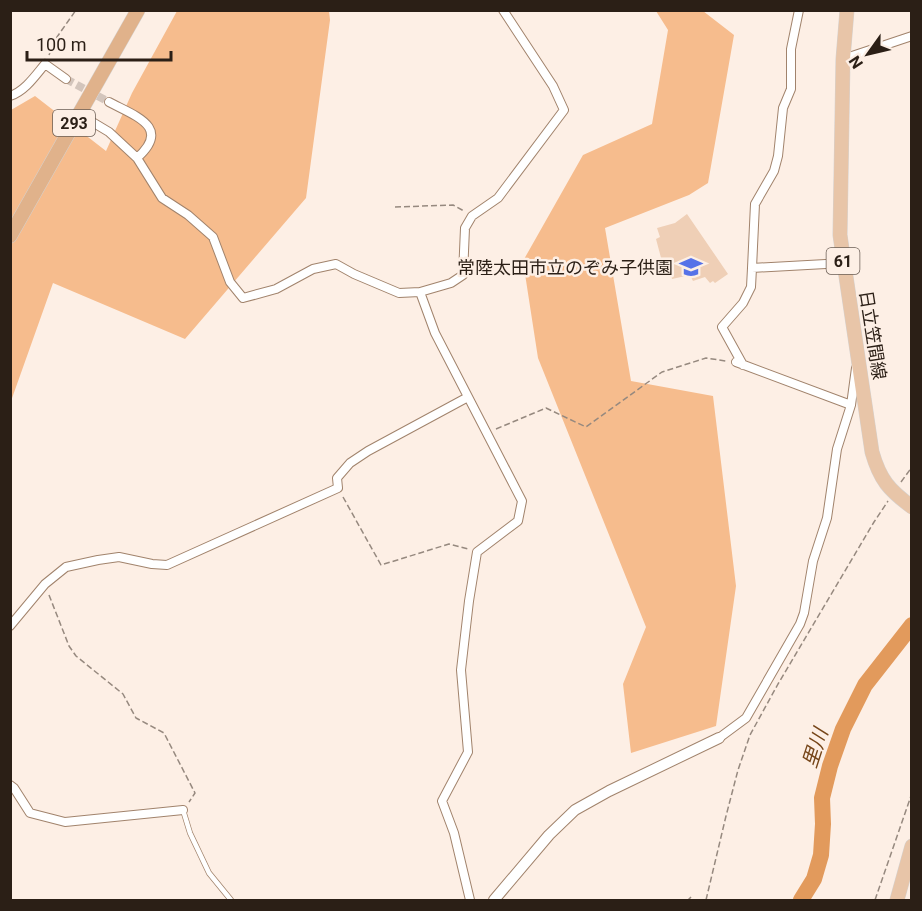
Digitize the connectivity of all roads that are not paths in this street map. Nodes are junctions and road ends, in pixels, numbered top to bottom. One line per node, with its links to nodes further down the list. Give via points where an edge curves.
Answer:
1 (138, 10): 10 (highway, 293)
2 (503, 10): 15 (street, via 553,86 564,110 498,198 472,216 465,228 463,275 451,283)
3 (799, 10): 14 (street, via 791,49 792,89 783,108 778,156 774,171 754,204)
4 (847, 10): 6 (main road, 日立笠間線 / 61)
5 (912, 36): 6 (street)
6 (843, 59): 13 (main road, 日立笠間線 / 61, via 840,234)
7 (66, 79): 8 (street, via 45,64 23,89)
8 (10, 96)
9 (109, 102): 11 (street, via 148,126 151,142)
10 (79, 114): 11 (street, via 109,132); 12 (highway, 293)
11 (137, 158): 15 (street, via 162,198 213,237 230,282 243,298 276,289 313,269 336,264 399,293)
12 (10, 236)
13 (844, 263): 14 (street); 16 (main road, 日立笠間線 / 61)
14 (752, 268): 18 (street, via 751,287 743,303 722,327 739,364)
15 (420, 292): 17 (street, via 435,333)
16 (858, 352): 18 (street); 19 (main road, 日立笠間線 / 61)
17 (468, 397): 21 (street, via 368,451 337,478 338,488 168,565 119,557 66,567 45,584); 27 (street, via 522,501 518,520 477,552 469,601 461,670 468,752 442,801 454,833)
18 (850, 409): 19 (street); 22 (street, via 837,449 827,518 800,624 746,718)
19 (867, 416): 20 (main road, 日立笠間線 / 61, via 876,469)
20 (902, 499)
21 (10, 626)
22 (719, 738): 28 (street, via 575,810)
23 (10, 785): 24 (street, via 30,813 65,822)
24 (183, 810): 26 (lane, via 208,873)
25 (912, 846): 29 (main road)
26 (231, 900)
27 (468, 900)
28 (494, 900)
29 (897, 900)

